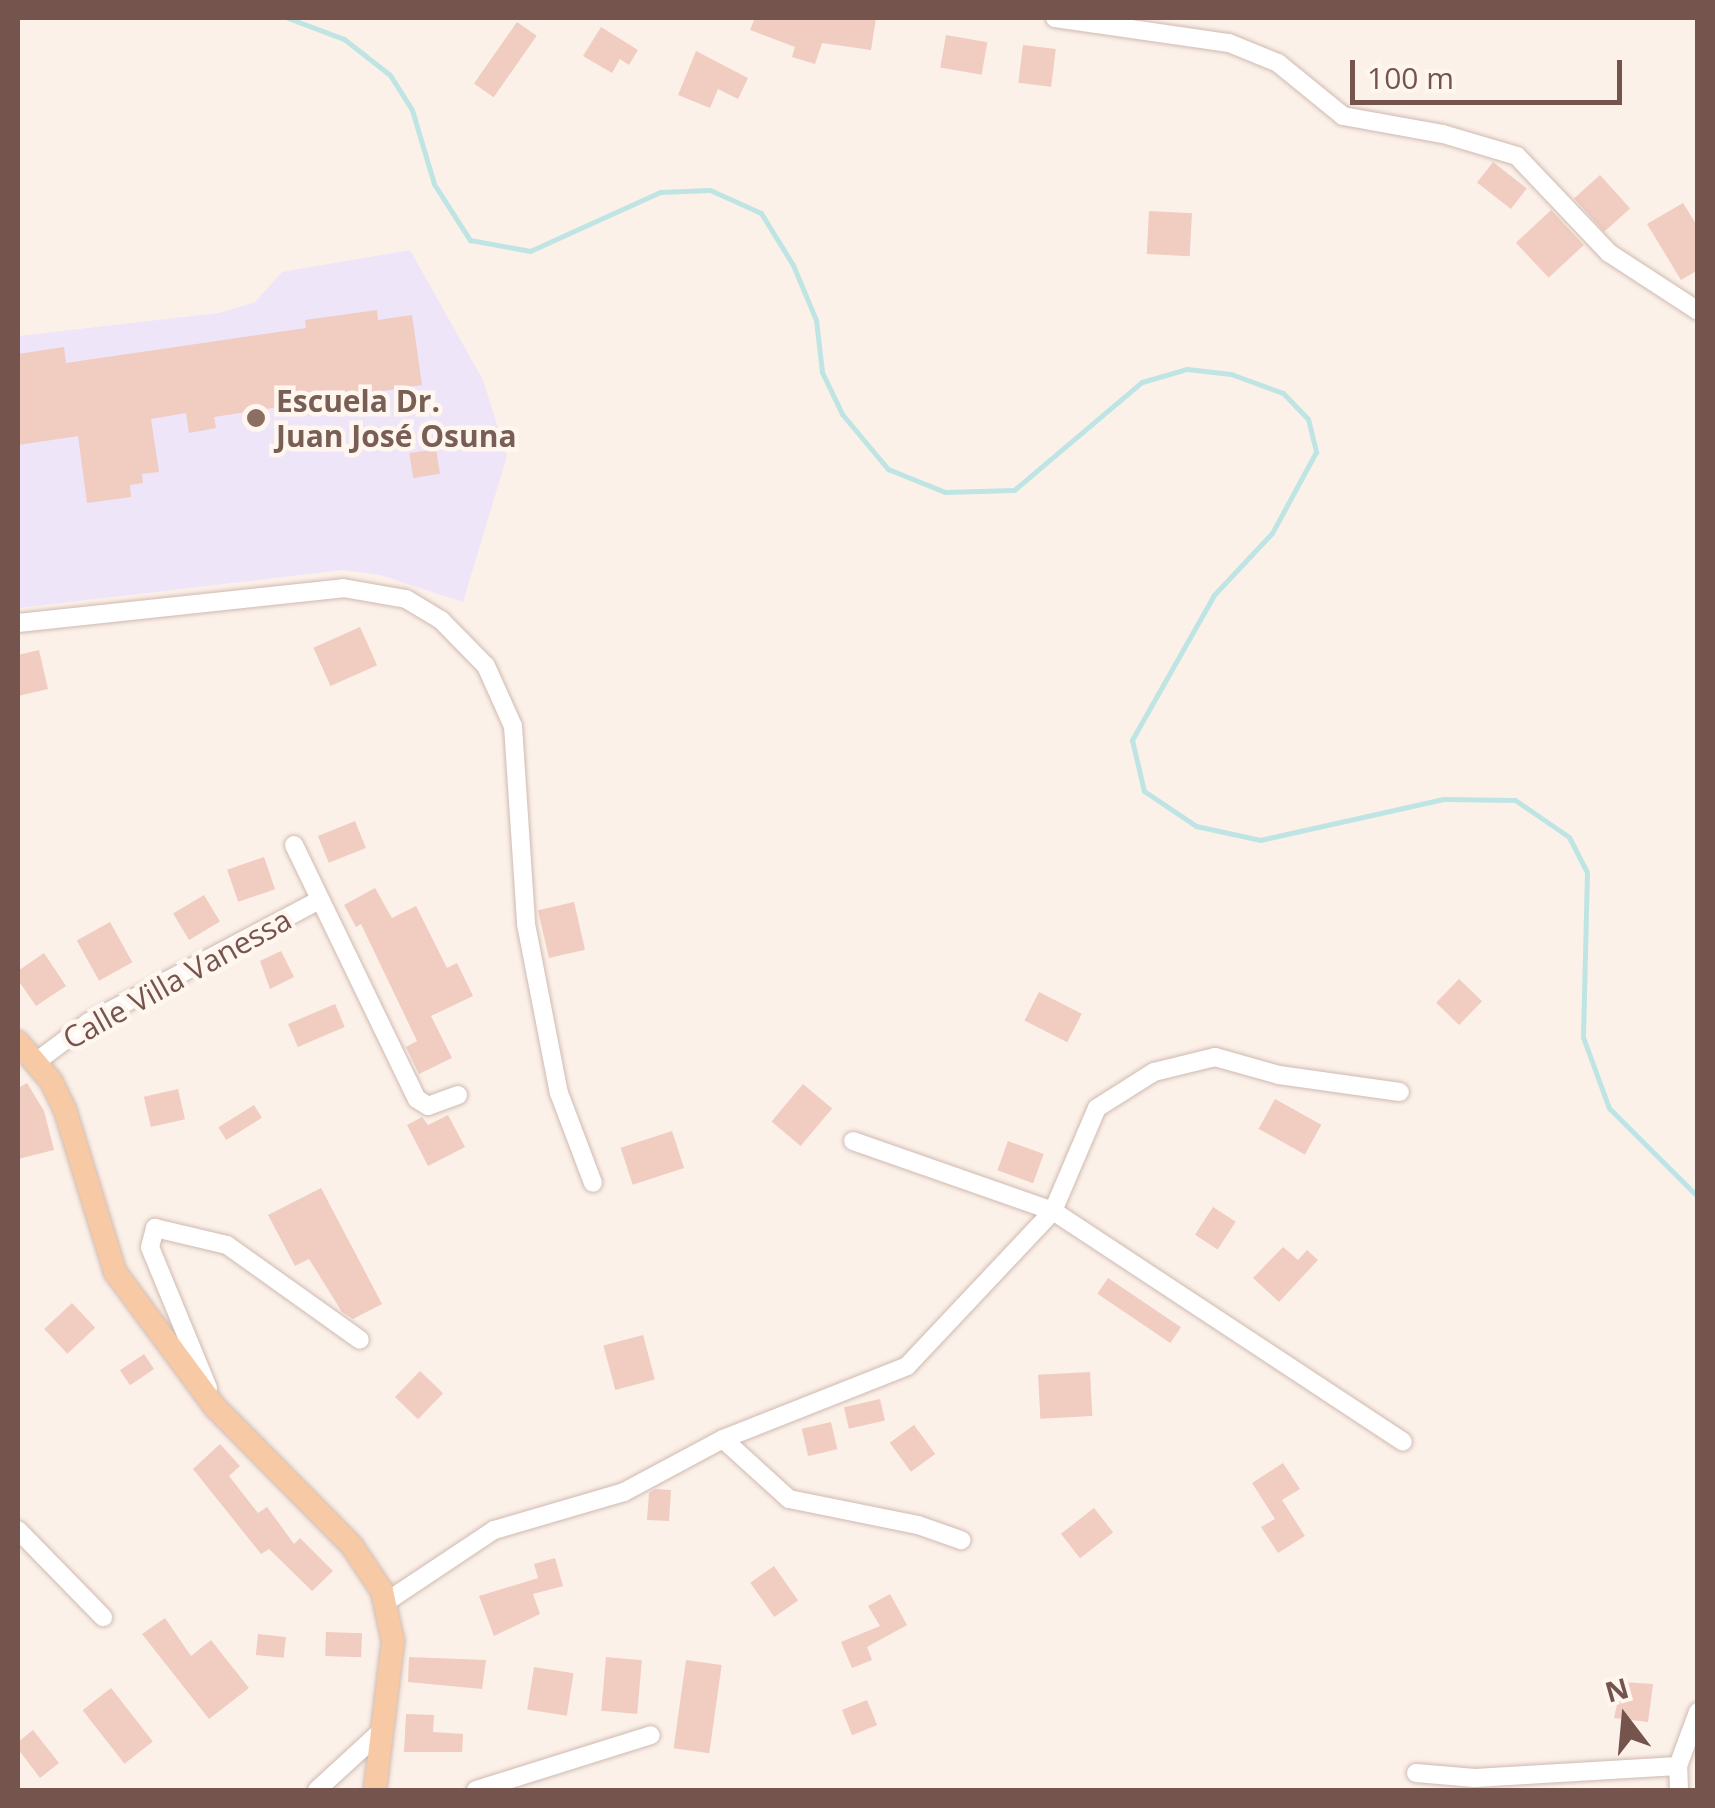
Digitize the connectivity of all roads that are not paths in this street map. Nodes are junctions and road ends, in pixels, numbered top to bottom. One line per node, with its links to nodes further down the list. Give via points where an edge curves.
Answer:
1 (1056, 18): 2 (street, via 1229,43 1278,63 1343,116 1517,156 1608,254)
2 (1698, 311)
3 (18, 624): 11 (street, via 343,588 406,599 441,620 486,666 513,726 526,924 559,1093)
4 (294, 844): 5 (street, Calle Villa Vanessa)
5 (319, 900): 7 (street, Calle Villa Vanessa, via 89,1022); 9 (street, Calle Villa Vanessa, via 416,1099 428,1106)
6 (18, 1042): 7 (main road)
7 (36, 1062): 14 (main road, via 65,1110 115,1272)
8 (1400, 1092): 12 (street, via 1280,1075 1215,1057 1154,1072 1097,1108)
9 (458, 1095)
10 (853, 1141): 12 (street)
11 (593, 1183)
12 (1053, 1211): 15 (street, via 906,1366); 16 (street)
13 (360, 1340): 14 (street, via 227,1245 155,1228 150,1247)
14 (215, 1407): 19 (main road, via 352,1546)
15 (722, 1439): 18 (street, via 788,1499); 19 (street, via 624,1492 494,1530)
16 (1403, 1442)
17 (18, 1530): 20 (street)
18 (961, 1540)
19 (386, 1602): 22 (main road, via 393,1641)
20 (104, 1617)
21 (1698, 1712): 24 (street)
22 (380, 1732): 26 (street); 27 (main road)
23 (651, 1735): 28 (street)
24 (1678, 1766): 25 (street, via 1475,1778); 29 (street)
25 (1416, 1774)
26 (317, 1790)
27 (375, 1790)
28 (476, 1790)
29 (1679, 1790)

